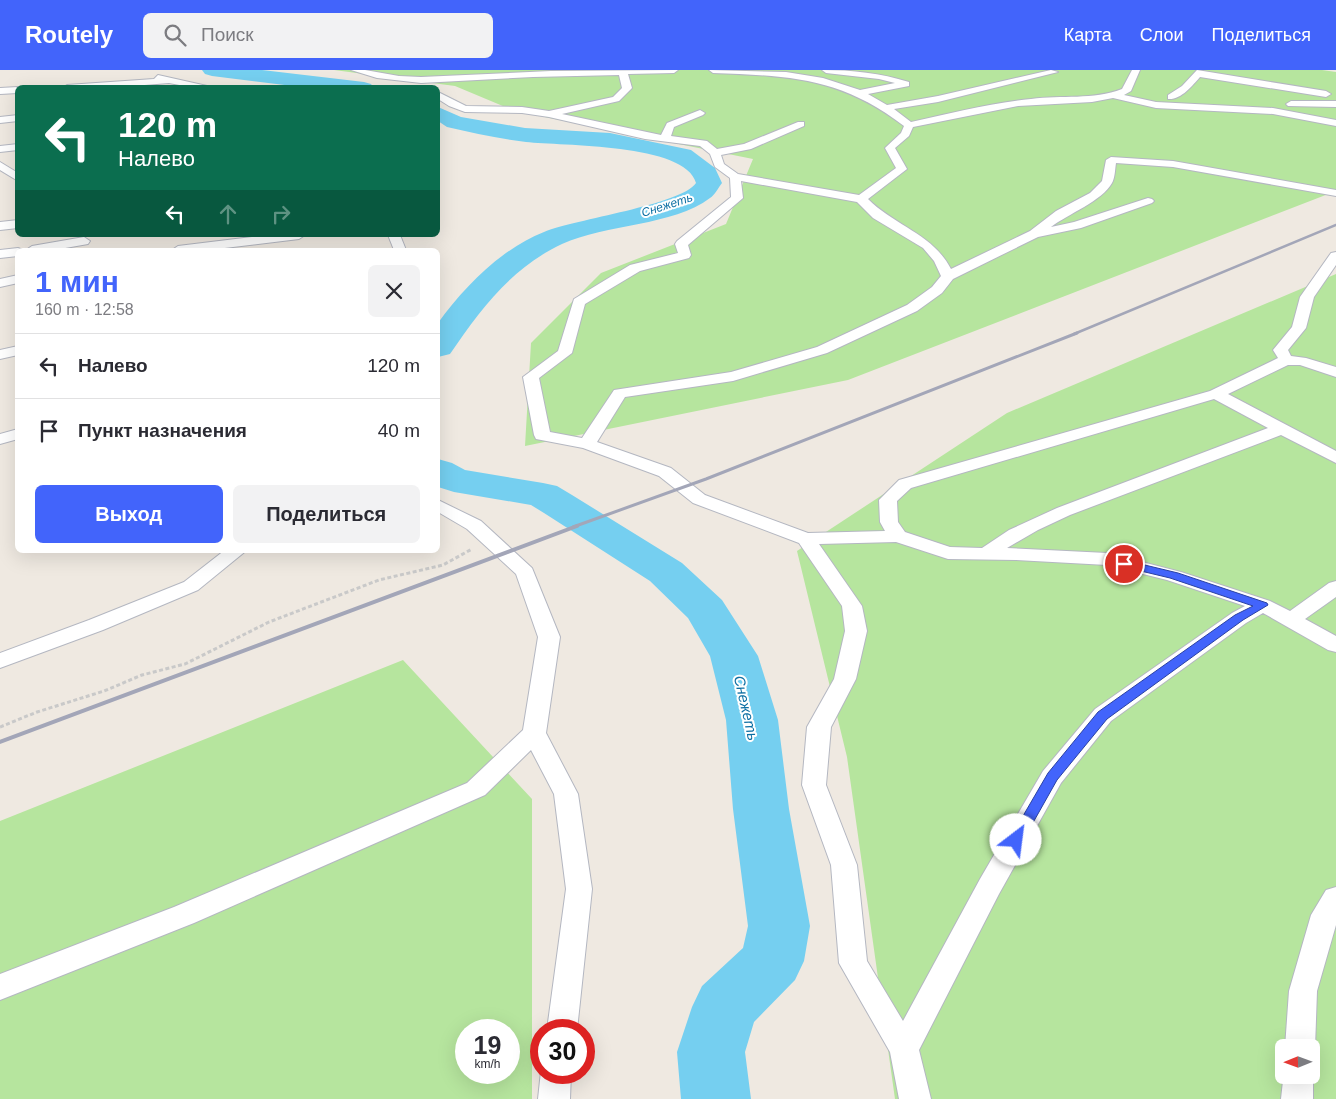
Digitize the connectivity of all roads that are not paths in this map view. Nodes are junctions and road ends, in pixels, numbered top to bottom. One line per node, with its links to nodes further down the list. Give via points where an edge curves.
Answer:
1 (355, 70): 12 (street)
2 (674, 70): 10 (street)
3 (713, 70): 9 (street)
4 (826, 70): 17 (street, via 880,76 906,84)
5 (1136, 70): 19 (street, via 1126,91)
6 (141, 72): 11 (street)
7 (1054, 72): 24 (street, via 938,100)
8 (1201, 72): 20 (street); 21 (street)
9 (798, 73): 17 (street)
10 (623, 74): 12 (street, via 534,74); 25 (street, via 627,88 616,99)
11 (170, 80): 13 (street); 14 (street)
12 (431, 84)
13 (106, 85)
14 (196, 85)
15 (15, 90): 16 (street)
16 (0, 91)
17 (858, 93): 24 (street)
18 (440, 96): 25 (street, via 464,109)
19 (1116, 96): 22 (street); 31 (street, via 1035,101)
20 (1336, 96)
21 (1171, 97): 22 (street); 23 (street)
22 (1130, 98): 29 (street, via 1156,105 1273,111)
23 (1336, 104)
24 (886, 108): 31 (street)
25 (549, 114): 32 (street)
26 (700, 114): 32 (street, via 670,125)
27 (15, 118): 28 (street)
28 (0, 120)
29 (1336, 123)
30 (801, 124): 35 (street, via 747,147)
31 (909, 125): 40 (street, via 905,134 890,148 902,169)
32 (665, 138): 35 (street, via 704,143)
33 (15, 147): 34 (street)
34 (0, 149)
35 (715, 153): 37 (street, via 719,165)
36 (0, 165): 38 (street)
37 (735, 177): 40 (street); 63 (street, via 738,198 681,244 685,255 635,268 578,302 565,353 531,377 542,435)
38 (15, 181)
39 (1336, 193): 44 (street, via 1173,164 1111,160 1106,182 1094,195 1060,214)
40 (861, 199): 52 (street, via 877,215 926,245 940,260)
41 (1148, 201): 44 (street, via 1077,225)
42 (15, 224): 43 (street)
43 (0, 226)
44 (1034, 234): 52 (street)
45 (283, 237): 48 (street)
46 (86, 242): 47 (street)
47 (46, 248)
48 (194, 248)
49 (15, 252): 50 (street)
50 (0, 254)
51 (1336, 256): 57 (street, via 1307,297 1299,328 1280,350)
52 (948, 276): 63 (street, via 912,308 822,350 734,376 620,394)
53 (15, 280): 54 (street)
54 (0, 283)
55 (15, 351): 56 (street)
56 (0, 354)
57 (1286, 360): 58 (street, via 1301,361); 59 (street)
58 (1336, 372)
59 (1216, 394): 60 (street); 66 (street, via 905,484 888,500 889,522)
60 (1282, 429): 64 (street); 69 (street, via 1051,516 1000,542)
61 (15, 435): 62 (street)
62 (0, 439)
63 (586, 444): 67 (street, via 665,472 699,499)
64 (1336, 458)
65 (440, 506): 75 (street, via 474,525 525,572 549,637)
66 (898, 536): 67 (street); 69 (street, via 948,553)
67 (806, 539): 80 (street, via 852,606 856,631 844,678 819,727 814,784 844,866 853,963)
68 (232, 553): 74 (street, via 191,586)
69 (986, 554): 71 (street, via 1107,559 1174,576)
70 (1336, 587): 72 (street)
71 (1263, 605): 72 (street); 80 (street, via 1239,618 1103,715 1052,776)
72 (1291, 620): 73 (street)
73 (1336, 645)
74 (0, 661)
75 (534, 732): 77 (street, via 476,789 184,915); 78 (street, via 566,794 579,889)
76 (1336, 898): 79 (street, via 1325,915 1303,991)
77 (0, 988)
78 (563, 1019)
79 (1300, 1039)
80 (904, 1049): 82 (street)
81 (1298, 1084): 83 (street)
82 (915, 1099)
83 (1297, 1099)

